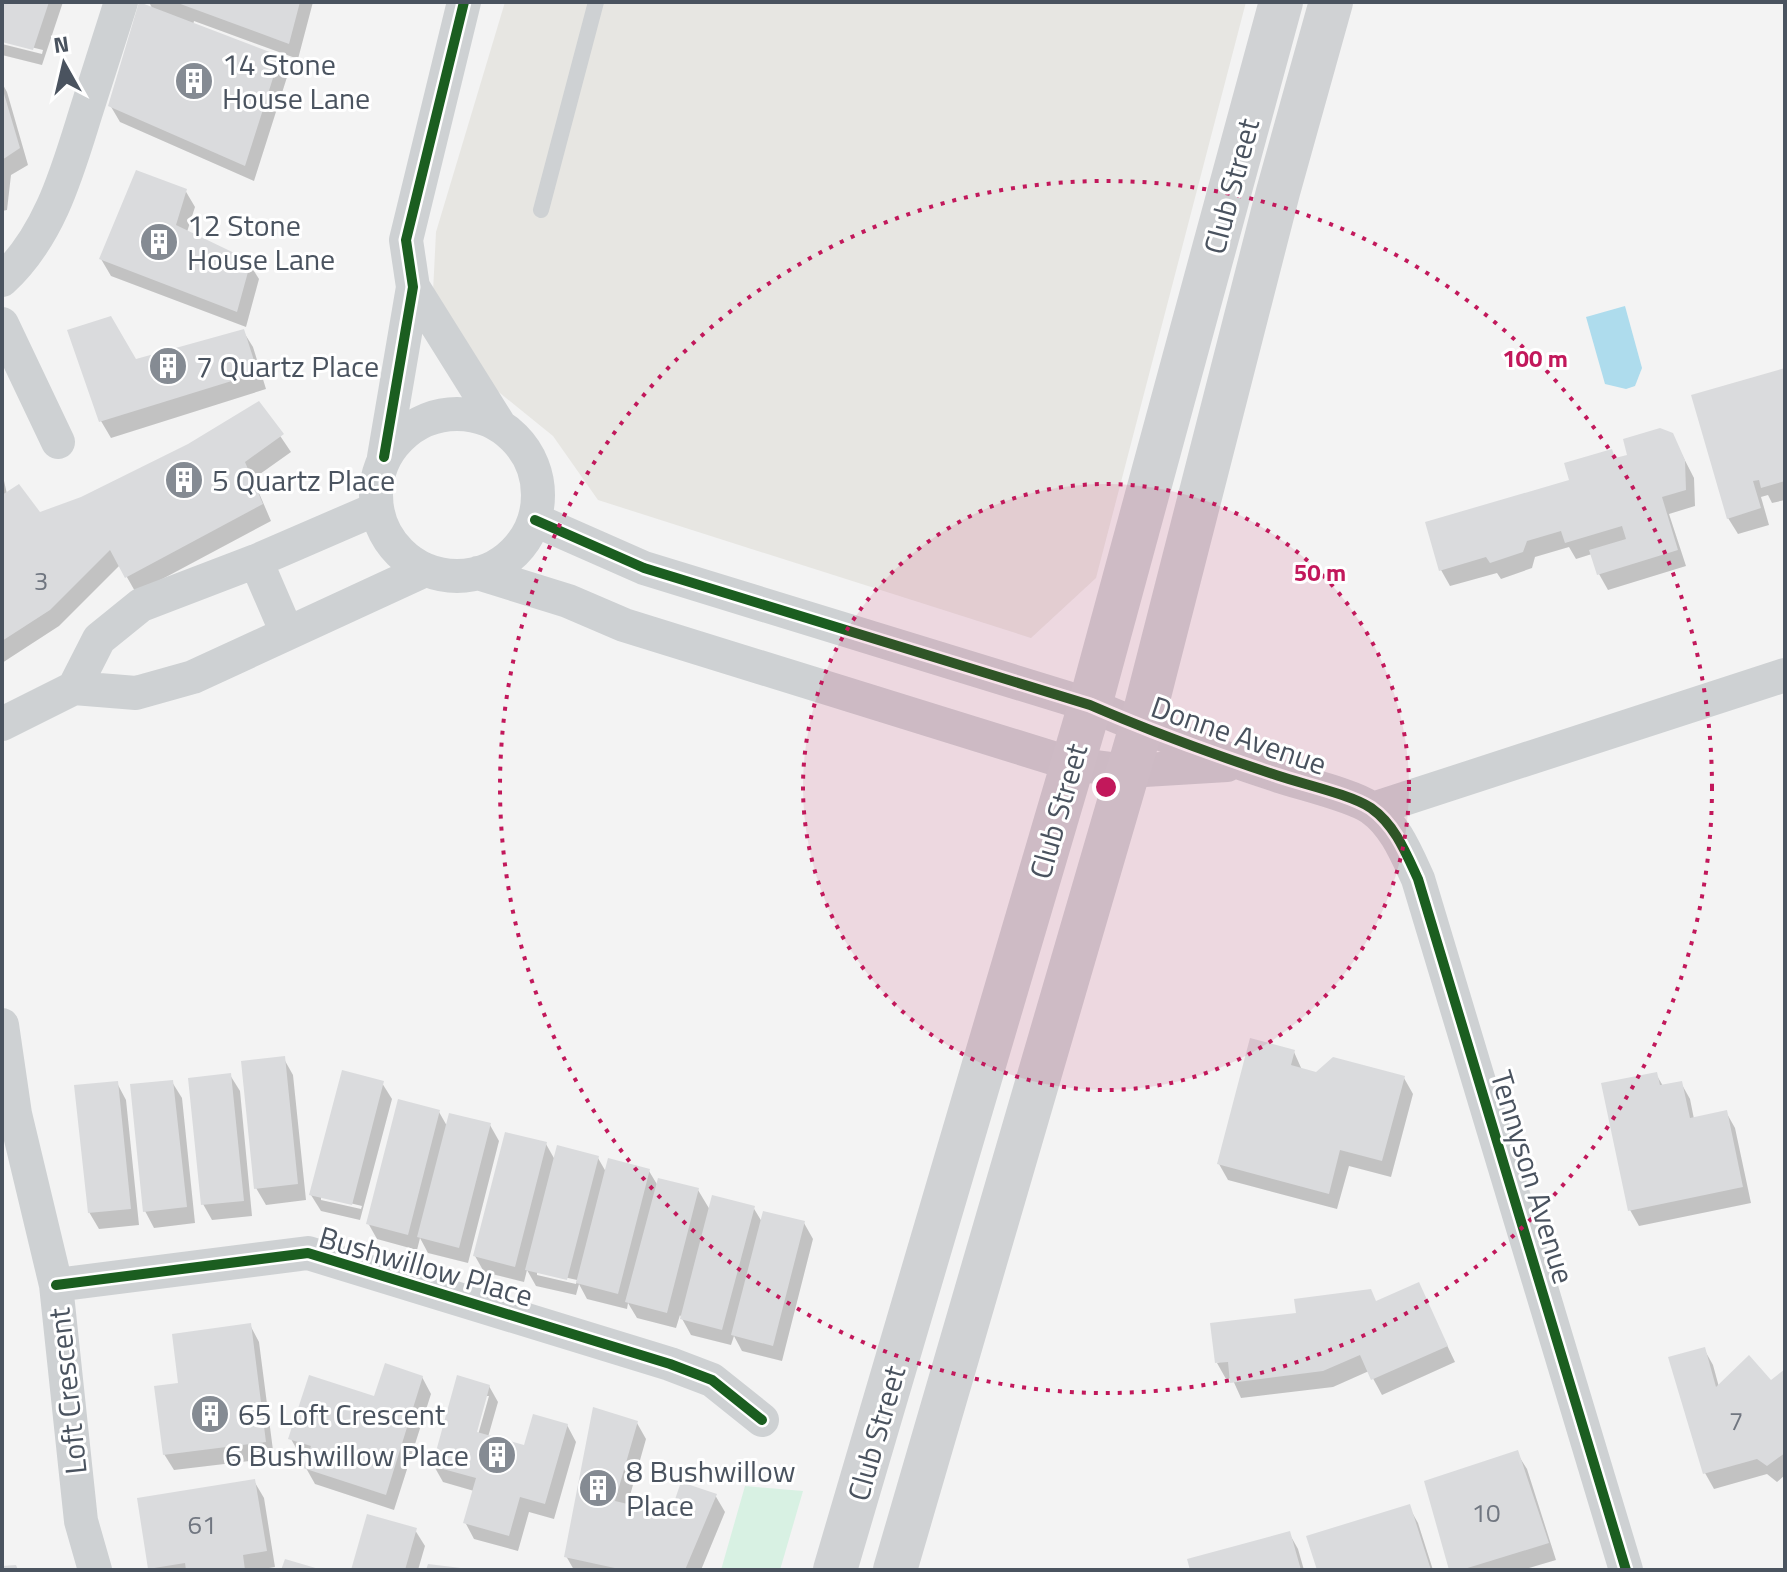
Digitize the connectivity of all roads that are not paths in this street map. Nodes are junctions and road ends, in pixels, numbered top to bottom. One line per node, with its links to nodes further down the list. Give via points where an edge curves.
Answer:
1 (121, 2): 9 (street, via 61,193 32,243)
2 (464, 2): 7 (street)
3 (485, 2): 7 (street, via 477,30)
4 (596, 2): 8 (lane)
5 (1281, 2): 23 (main road, Club Street)
6 (1331, 2): 25 (main road, Club Street)
7 (441, 87): 10 (street, via 406,240)
8 (541, 210)
9 (2, 280)
10 (413, 287): 12 (street); 14 (street)
11 (2, 324): 13 (street)
12 (500, 426): 14 (street, via 476,415 448,413 423,420 400,436); 16 (street, via 521,443 534,467 539,494)
13 (58, 442)
14 (384, 457): 15 (street)
15 (376, 509): 17 (street); 18 (street, via 385,534 402,556)
16 (535, 520): 19 (street, via 503,562); 23 (street, Donne Avenue, via 644,568)
17 (256, 561): 20 (street); 22 (street, via 141,605 99,639)
18 (425, 570): 19 (street, via 451,576); 20 (street)
19 (478, 573): 26 (street, Donne Avenue, via 624,625)
20 (287, 633): 22 (street, via 193,677 136,693)
21 (1785, 675): 29 (street)
22 (74, 688): 24 (street)
23 (1090, 705): 25 (street, Donne Avenue); 26 (main road, Club Street)
24 (2, 724)
25 (1141, 727): 27 (street, Donne Avenue); 28 (main road, Club Street)
26 (1072, 764): 28 (street, Donne Avenue); 34 (main road, Club Street)
27 (1244, 764): 28 (street, Donne Avenue); 29 (street, Donne Avenue)
28 (1128, 771): 35 (main road, Club Street)
29 (1373, 809): 36 (street, Tennyson Avenue, via 1395,833 1418,879)
30 (2, 1025): 31 (street, Loft Crescent, via 15,1114)
31 (56, 1285): 32 (street, Bushwillow Place, via 308,1253 670,1364 712,1380); 33 (street, Loft Crescent, via 81,1521)
32 (762, 1420)
33 (95, 1570)
34 (835, 1570)
35 (895, 1570)
36 (1626, 1570)

